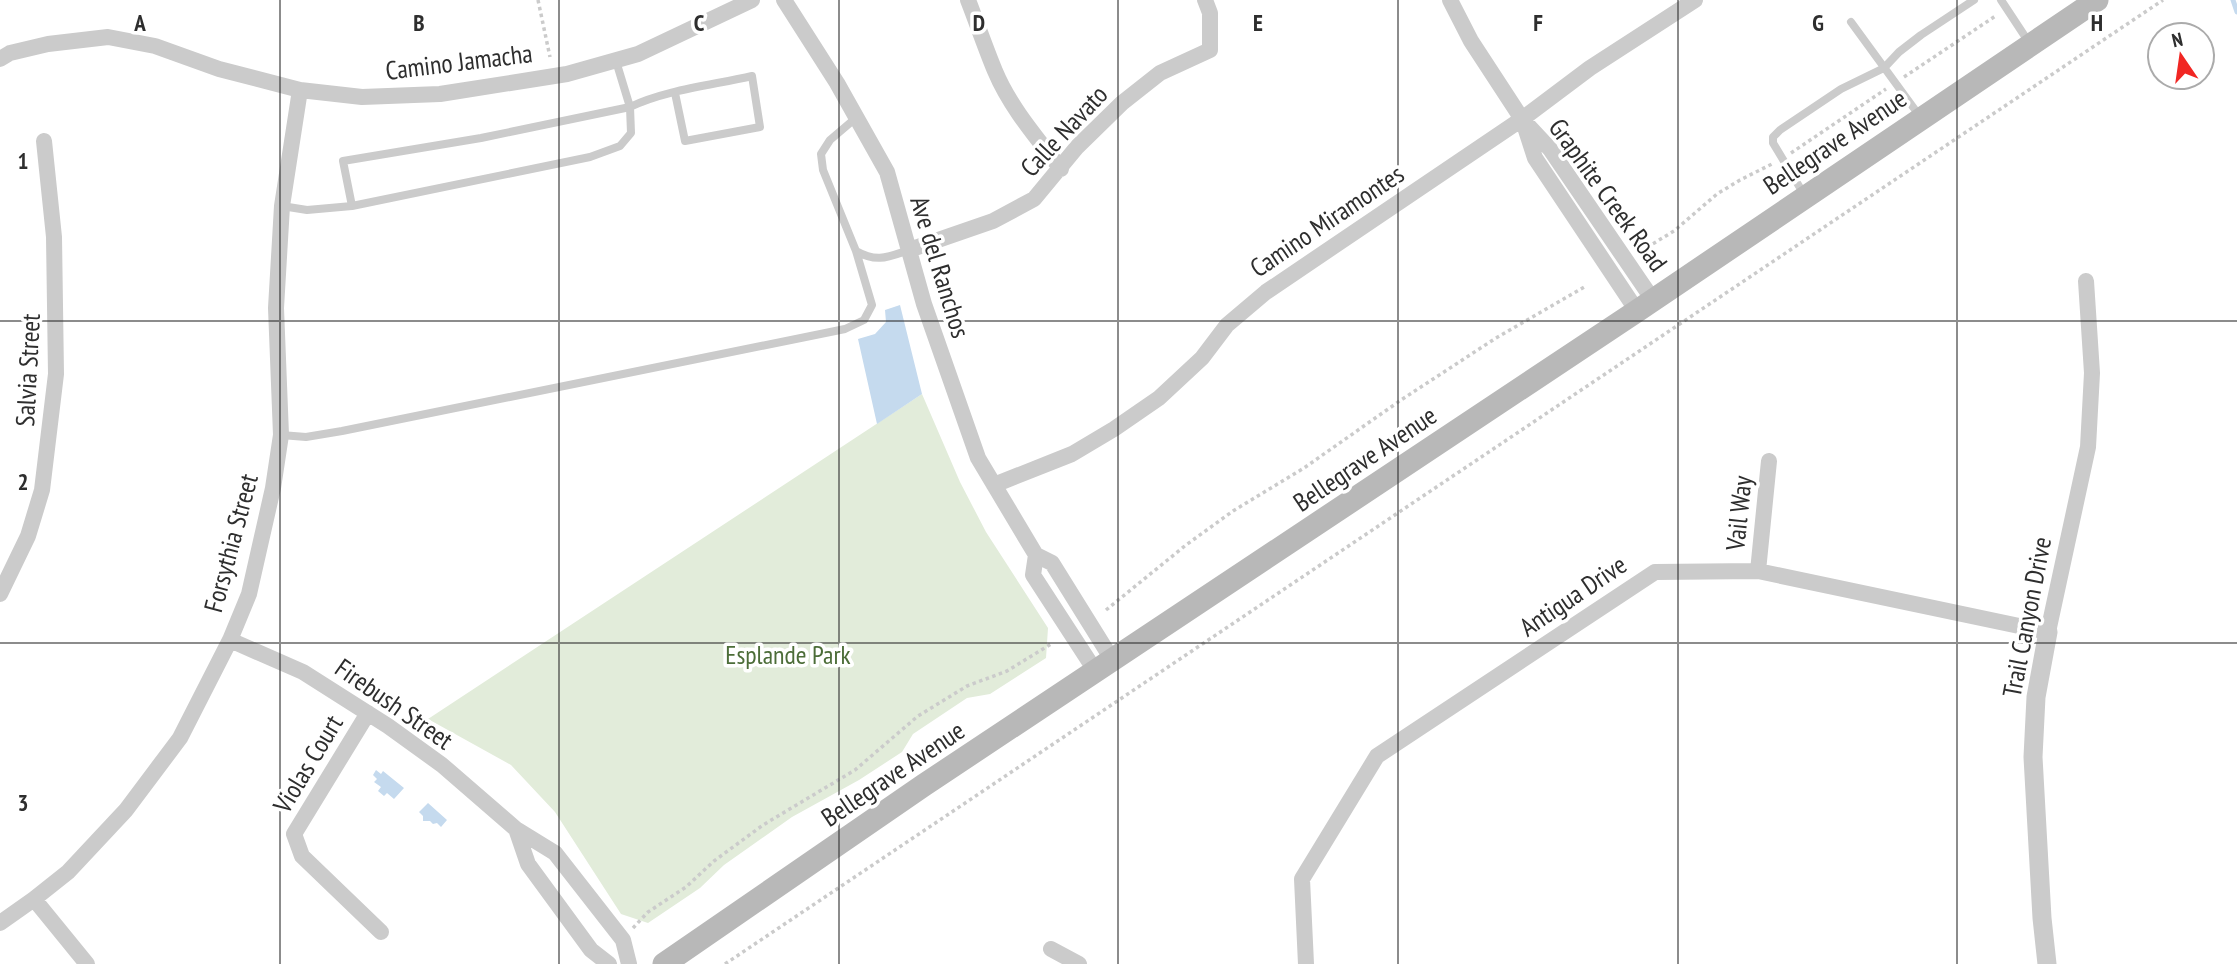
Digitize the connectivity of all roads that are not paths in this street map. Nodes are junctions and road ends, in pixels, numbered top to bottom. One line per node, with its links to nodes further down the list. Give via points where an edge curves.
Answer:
1 (752, 0): 13 (street, Camino Jamacha)
2 (784, 0): 18 (street, Ave del Ranchos)
3 (968, 0): 22 (street, via 1011,102)
4 (1205, 0): 22 (street, Calle Navato, via 1210,13 1210,50 1160,73 1122,103)
5 (1450, 0): 20 (street, Graphite Creek Road)
6 (1695, 0): 20 (street, Camino Miramontes)
7 (1974, 0): 14 (lane, via 1914,40)
8 (2001, 0): 11 (lane)
9 (2097, 0): 11 (main road, Bellegrave Avenue)
10 (1852, 22): 14 (lane)
11 (2030, 45): 19 (main road, Bellegrave Avenue)
12 (0, 59): 15 (street, Camino Jamacha, via 48,44 108,37 155,46)
13 (616, 61): 15 (street, Camino Jamacha, via 567,74 440,94 362,97); 17 (lane)
14 (1884, 68): 19 (lane); 23 (lane, via 1841,89 1773,137)
15 (300, 90): 24 (street, Forsythia Street)
16 (675, 93): 16 (lane, via 752,76 760,127 685,141); 17 (lane)
17 (630, 107): 25 (lane, via 631,133 620,146 590,157); 25 (lane, via 343,161)
18 (857, 117): 26 (street, Ave del Ranchos, via 887,172); 27 (lane, via 821,154 823,170)
19 (1920, 118): 23 (main road, Bellegrave Avenue)
20 (1522, 119): 29 (street, Graphite Creek Road, via 1550,149); 32 (street, Camino Miramontes, via 1265,292 1227,325 1202,358 1159,398 1072,454)
21 (44, 141): 34 (street, Salvia Street, via 54,237 56,374 42,490 28,536)
22 (1060, 169): 26 (street, Calle Navato, via 1034,199 1014,210)
23 (1805, 196): 29 (main road, Bellegrave Avenue)
24 (282, 206): 25 (lane, via 307,210); 30 (street, Forsythia Street, via 276,308)
25 (352, 206)
26 (909, 250): 27 (lane, via 883,258 867,258); 32 (street, Ave del Ranchos, via 978,458)
27 (856, 251): 30 (lane, via 872,305 864,320 845,329 342,431 306,437)
28 (2087, 281): 35 (street, Trail Canyon Drive, via 2092,373 2088,447)
29 (1645, 306): 37 (main road, Bellegrave Avenue)
30 (281, 435): 36 (street, Forsythia Street, via 249,594)
31 (1769, 461): 33 (street, Vail Way)
32 (994, 485): 37 (street, Ave del Ranchos, via 1036,555 1033,575)
33 (1758, 571): 35 (street, Antigua Drive); 49 (street, Antigua Drive, via 1655,572 1377,756 1301,879)
34 (0, 594)
35 (2048, 632): 50 (street, Trail Canyon Drive, via 2036,697 2034,757)
36 (230, 640): 38 (street, Firebush Street, via 303,671); 40 (street, Forsythia Street, via 180,738 127,810 68,872)
37 (1105, 666): 47 (main road, Bellegrave Avenue)
38 (368, 713): 39 (street, Firebush Street, via 442,765); 42 (street, Violas Court, via 294,834 302,856)
39 (516, 829): 45 (street, via 528,864 591,950); 46 (street, Firebush Street, via 555,853 623,940)
40 (34, 900): 41 (street, Forsythia Street); 44 (street)
41 (0, 923)
42 (381, 932)
43 (1051, 949): 48 (street)
44 (87, 964)
45 (609, 964)
46 (629, 964)
47 (664, 964)
48 (1079, 964)
49 (1306, 964)
50 (2048, 964)

